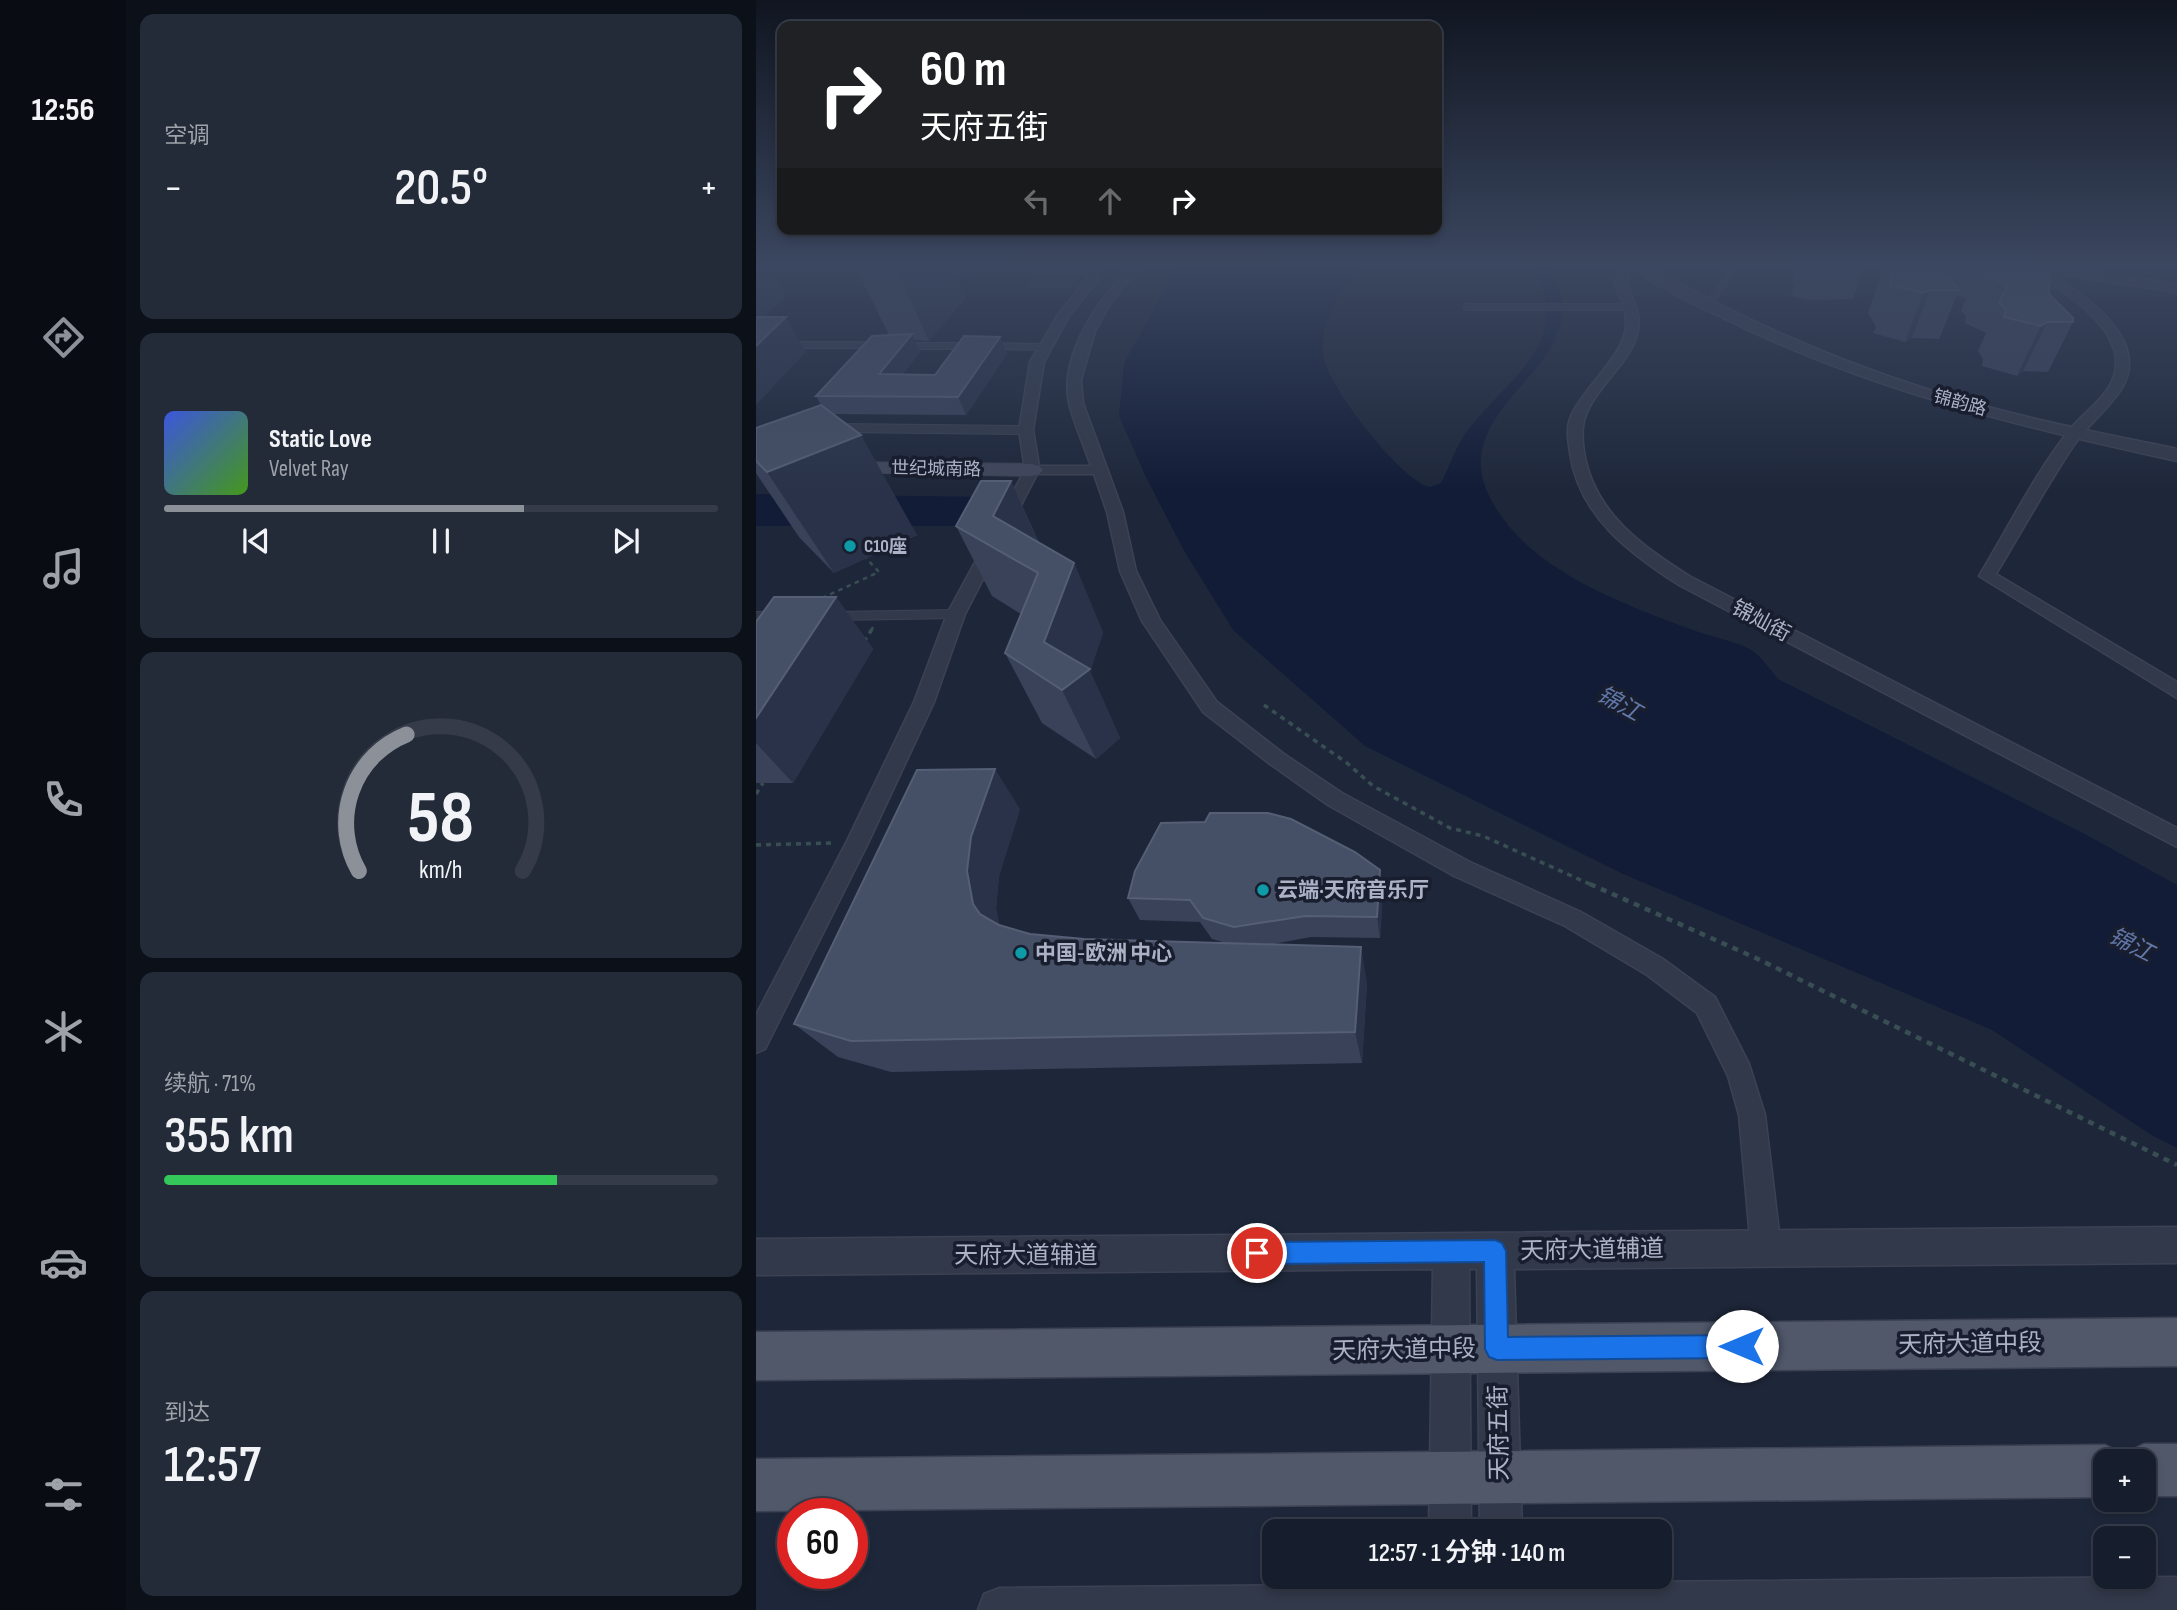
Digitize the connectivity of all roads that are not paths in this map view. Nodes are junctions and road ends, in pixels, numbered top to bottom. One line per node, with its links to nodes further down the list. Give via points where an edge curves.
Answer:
1 (1049, 341): 12 (street)
2 (1086, 341): 20 (street, via 1074,380 1076,404)
3 (1627, 341): 26 (street, 锦灿街, via 1574,425 1582,480 1620,535 1685,581)
4 (1789, 341): 14 (street, 锦韵路, via 1870,376 1946,401)
5 (1808, 341): 14 (street, 锦韵路, via 1939,388)
6 (2116, 341): 14 (street, via 2123,366 2119,380)
7 (784, 345): 8 (lane)
8 (880, 345)
9 (894, 346): 10 (lane)
10 (977, 346)
11 (991, 346): 12 (lane)
12 (1046, 347): 15 (street, via 1037,362)
13 (824, 428): 15 (lane)
14 (2078, 428): 16 (street, 锦韵路); 17 (street, 锦韵路); 25 (street, via 1987,576)
15 (1026, 430): 19 (street)
16 (2177, 445)
17 (2177, 455)
18 (825, 468): 19 (main road, 世纪城南路)
19 (1032, 470): 20 (street); 21 (street)
20 (1099, 470): 29 (street, via 1115,512 1128,571 1151,621 1210,707 1335,799 1462,869 1573,919 1655,967 1706,1005 1740,1073 1752,1115)
21 (956, 614): 24 (lane); 27 (street, via 924,702)
22 (756, 616): 23 (lane)
23 (783, 616)
24 (808, 616)
25 (2177, 691)
26 (2177, 838)
27 (756, 1041)
28 (2177, 1245): 29 (street, 天府大道辅道)
29 (1766, 1249): 31 (street, 天府大道辅道)
30 (1451, 1251): 31 (street, 天府大道辅道); 32 (street, 天府大道辅道); 34 (street, 天府五街)
31 (1495, 1251): 34 (street, 天府五街)
32 (756, 1257)
33 (2177, 1342): 34 (main road, 天府大道中段)
34 (1474, 1349): 35 (main road, 天府大道中段); 39 (street, 天府五街); 40 (street, 天府五街)
35 (756, 1356)
36 (2177, 1470): 38 (main road)
37 (2093, 1471): 39 (main road)
38 (2156, 1471)
39 (1500, 1477): 40 (main road); 43 (street, 天府五街)
40 (1450, 1478): 41 (main road); 42 (street, 天府五街)
41 (756, 1485)
42 (1450, 1519)
43 (1501, 1519)
44 (1502, 1597): 45 (street); 46 (street)
45 (1449, 1598): 47 (street)
46 (2177, 1599)
47 (1000, 1610)

